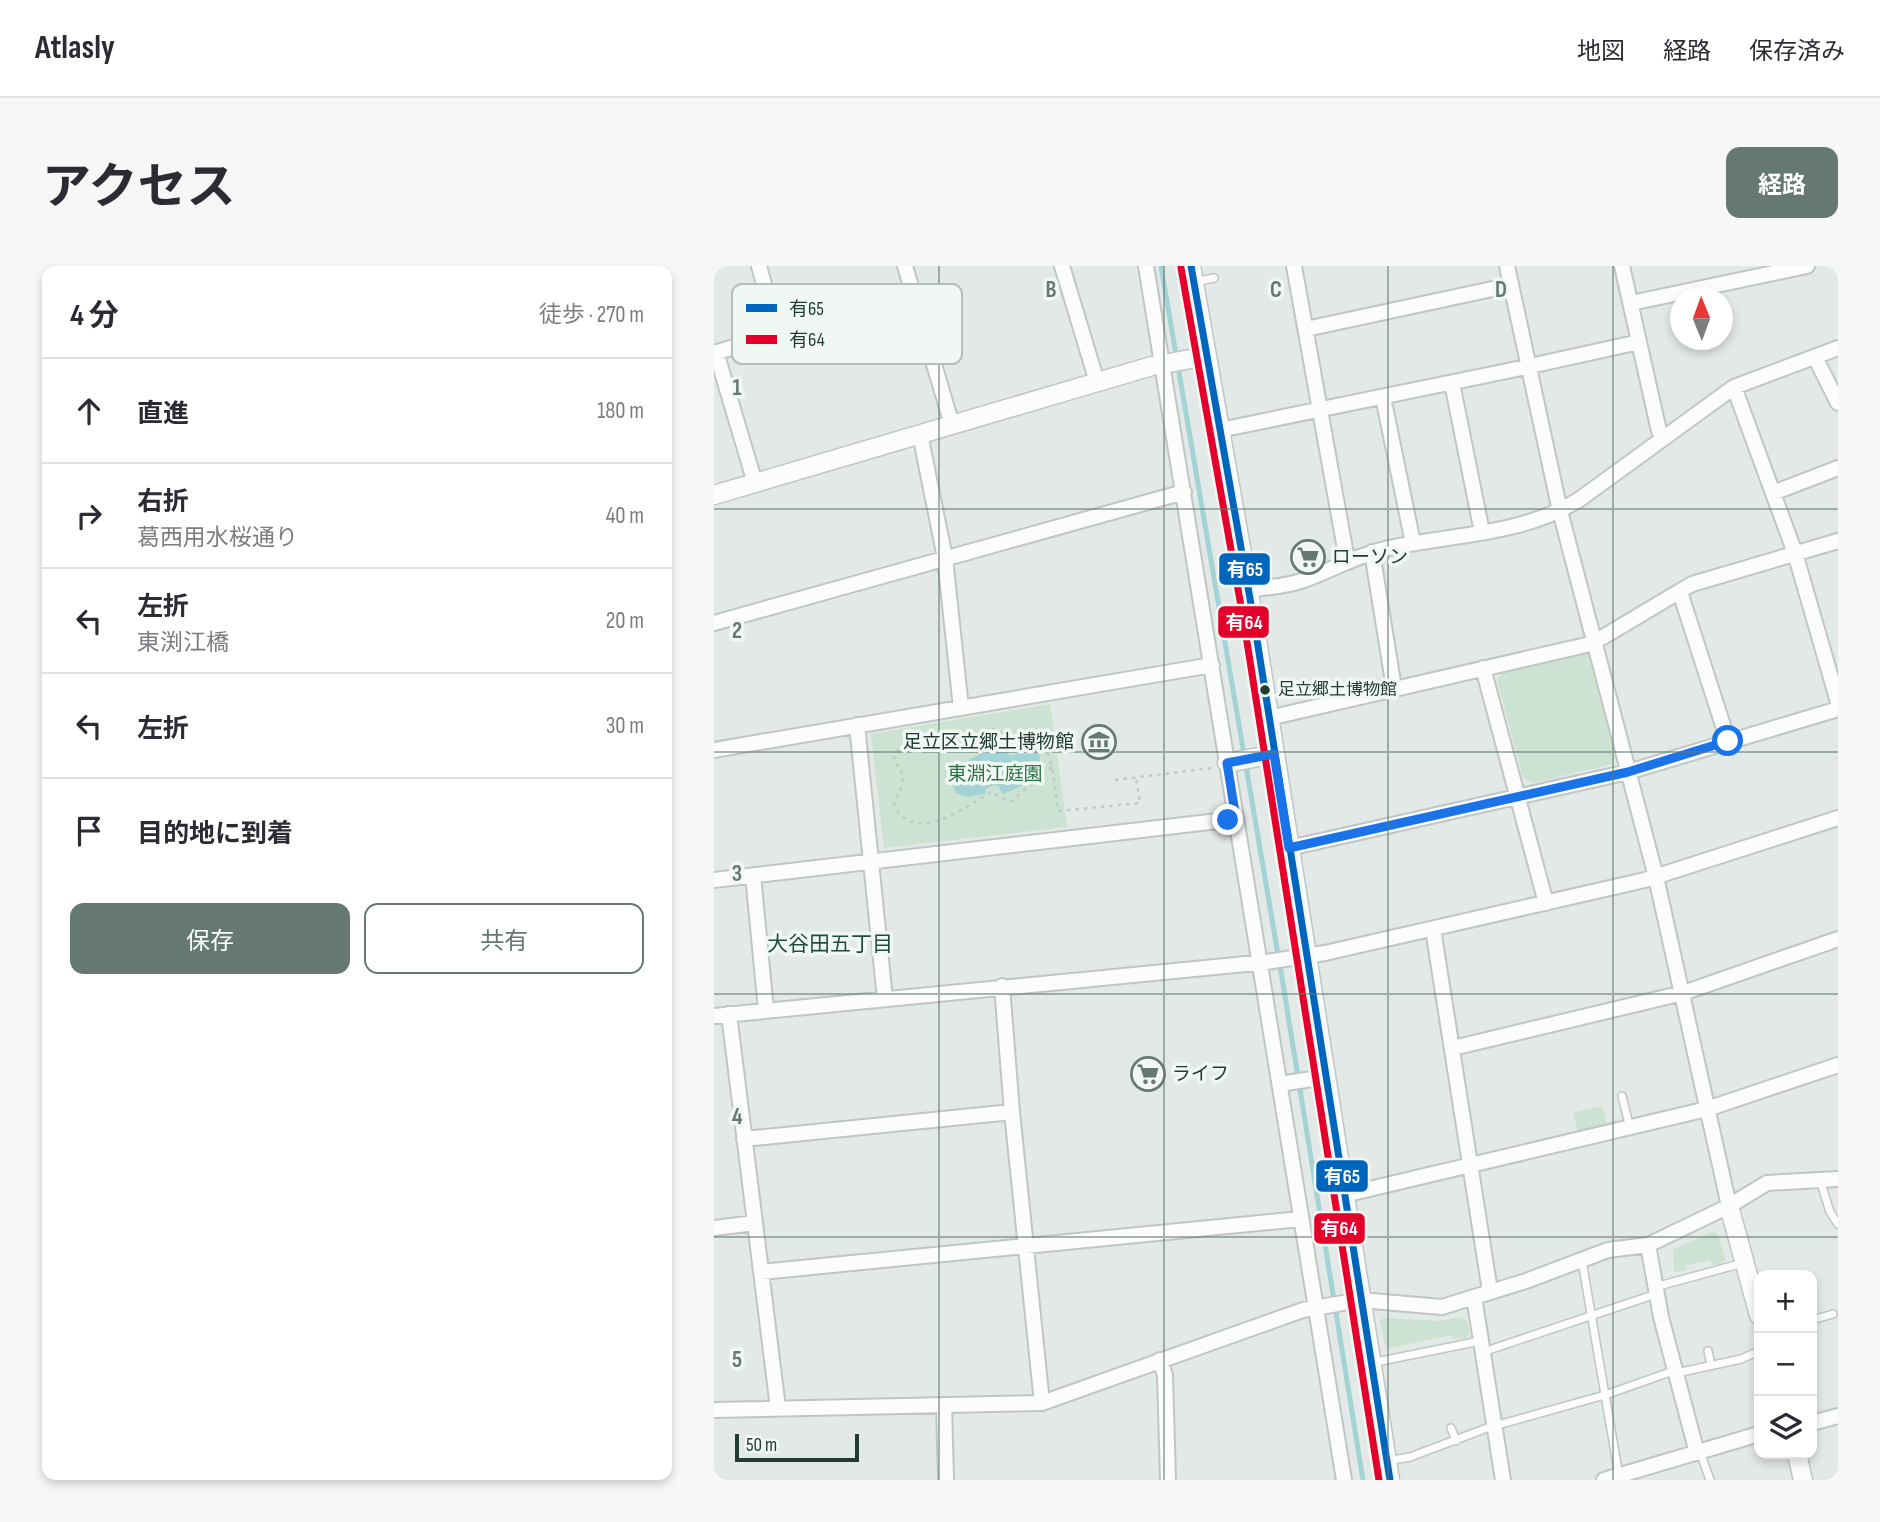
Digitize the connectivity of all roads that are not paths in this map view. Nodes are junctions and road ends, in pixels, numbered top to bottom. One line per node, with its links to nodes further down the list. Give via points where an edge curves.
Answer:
1 (759, 266): 11 (street)
2 (905, 266): 12 (street)
3 (1062, 266): 25 (street)
4 (1146, 266): 22 (street)
5 (1290, 266): 15 (street)
6 (1507, 266): 13 (street)
7 (1622, 266): 14 (street)
8 (1807, 266): 14 (street)
9 (1193, 274): 10 (lane); 20 (street)
10 (1214, 278)
11 (764, 284)
12 (910, 284)
13 (1511, 285): 15 (street); 24 (street)
14 (1631, 303): 16 (street)
15 (1306, 329): 30 (street)
16 (1639, 342): 24 (street); 34 (street)
17 (732, 347): 19 (street)
18 (1838, 348): 21 (street)
19 (715, 352): 36 (street)
20 (1207, 356): 22 (street); 32 (street)
21 (1815, 357): 27 (street); 29 (street)
22 (1172, 362): 25 (street); 37 (street)
23 (934, 364): 31 (street)
24 (1528, 365): 26 (street); 40 (street)
25 (1097, 382): 31 (street)
26 (1452, 383): 28 (street); 41 (street)
27 (1734, 387): 34 (street); 38 (street)
28 (1383, 397): 30 (street); 43 (street)
29 (1838, 403)
30 (1320, 410): 32 (street); 47 (street)
31 (952, 425): 33 (street)
32 (1220, 430): 48 (street)
33 (920, 434): 36 (street); 46 (street)
34 (1663, 438): 40 (street)
35 (1838, 468): 38 (street)
36 (755, 483): 39 (street)
37 (1184, 492): 46 (street); 52 (street)
38 (1773, 493): 45 (street)
39 (714, 495)
40 (1560, 511): 41 (street); 51 (street)
41 (1482, 532): 43 (street)
42 (1838, 541): 45 (street)
43 (1413, 543): 44 (street)
44 (1372, 552): 47 (street); 54 (street)
45 (1795, 553): 49 (street, via 1692,584); 55 (street)
46 (945, 558): 50 (street); 56 (street)
47 (1347, 560): 48 (street, via 1299,582)
48 (1248, 590): 58 (street)
49 (1680, 592): 51 (street); 60 (street)
50 (714, 623)
51 (1595, 641): 53 (street); 64 (street)
52 (1212, 665): 56 (street); 63 (street)
53 (1483, 668): 54 (street); 65 (street)
54 (1394, 688): 58 (street)
55 (1838, 702)
56 (961, 708): 59 (street)
57 (1838, 709): 60 (street)
58 (1269, 718): 62 (street)
59 (858, 725): 61 (street); 69 (street)
60 (1728, 741): 64 (street)
61 (714, 750)
62 (1266, 756): 63 (street); 68 (street)
63 (1224, 765): 67 (street)
64 (1628, 772): 65 (street); 71 (street)
65 (1517, 796): 68 (street); 73 (street)
66 (1838, 818): 71 (street)
67 (1236, 819): 69 (street); 77 (street)
68 (1289, 848): 76 (street)
69 (871, 862): 70 (street); 80 (street)
70 (752, 875): 72 (street); 81 (street)
71 (1656, 877): 73 (street); 79 (street)
72 (714, 880)
73 (1546, 903): 74 (street)
74 (1433, 929): 76 (street); 83 (street)
75 (1838, 939): 79 (street)
76 (1300, 957): 77 (street); 85 (street)
77 (1262, 962): 78 (street); 86 (street)
78 (1003, 986): 80 (street); 89 (street)
79 (1684, 993): 83 (street); 88 (street)
80 (885, 999): 81 (street)
81 (766, 1010): 82 (street)
82 (722, 1015): 91 (street)
83 (1453, 1048): 92 (street)
84 (1838, 1065): 88 (street)
85 (1319, 1078): 86 (street); 95 (street)
86 (1283, 1084): 97 (street)
87 (1622, 1097): 90 (lane)
88 (1707, 1109): 90 (street); 96 (street)
89 (1012, 1112): 91 (street); 102 (street)
90 (1630, 1128): 92 (street)
91 (744, 1139): 98 (street)
92 (1472, 1167): 95 (street); 107 (street)
93 (1838, 1178): 94 (street)
94 (1820, 1179): 96 (street, via 1768,1183); 99 (lane)
95 (1344, 1195): 110 (street)
96 (1729, 1206): 101 (street); 104 (street)
97 (1300, 1219): 102 (street); 111 (street)
98 (755, 1223): 100 (street); 105 (street)
99 (1838, 1224)
100 (714, 1228)
101 (1648, 1245): 103 (street, via 1608,1250); 106 (street)
102 (1026, 1246): 105 (street); 123 (street)
103 (1582, 1261): 107 (street); 113 (lane)
104 (1744, 1263): 106 (lane); 109 (street)
105 (761, 1272): 125 (street)
106 (1655, 1290): 113 (lane); 121 (street)
107 (1490, 1291): 108 (street)
108 (1474, 1297): 110 (street, via 1442,1307); 115 (street)
109 (1754, 1298)
110 (1360, 1300): 111 (street); 119 (street)
111 (1321, 1306): 118 (street); 139 (street)
112 (1833, 1314): 114 (lane)
113 (1591, 1316): 115 (lane); 122 (lane)
114 (1817, 1319)
115 (1482, 1347): 119 (lane); 129 (street)
116 (1708, 1351): 120 (lane)
117 (1754, 1353): 120 (lane)
118 (1160, 1360): 123 (street); 138 (street, via 1165,1376)
119 (1371, 1364): 135 (street)
120 (1711, 1365): 121 (lane)
121 (1676, 1372): 122 (lane); 133 (street)
122 (1605, 1395): 129 (lane); 136 (lane)
123 (1042, 1403): 124 (street)
124 (944, 1405): 125 (street); 137 (street)
125 (778, 1408): 126 (street)
126 (714, 1410)
127 (1838, 1416): 128 (street)
128 (1817, 1422)
129 (1495, 1427): 132 (lane); 141 (street)
130 (1451, 1428): 132 (lane)
131 (1754, 1435): 133 (street)
132 (1456, 1441): 135 (lane)
133 (1698, 1452): 136 (street); 143 (lane)
134 (1798, 1459): 144 (street)
135 (1386, 1461): 140 (street)
136 (1619, 1476): 142 (street)
137 (946, 1480)
138 (1168, 1480)
139 (1344, 1480)
140 (1390, 1480)
141 (1503, 1480)
142 (1604, 1480)
143 (1710, 1480)
144 (1802, 1480)

